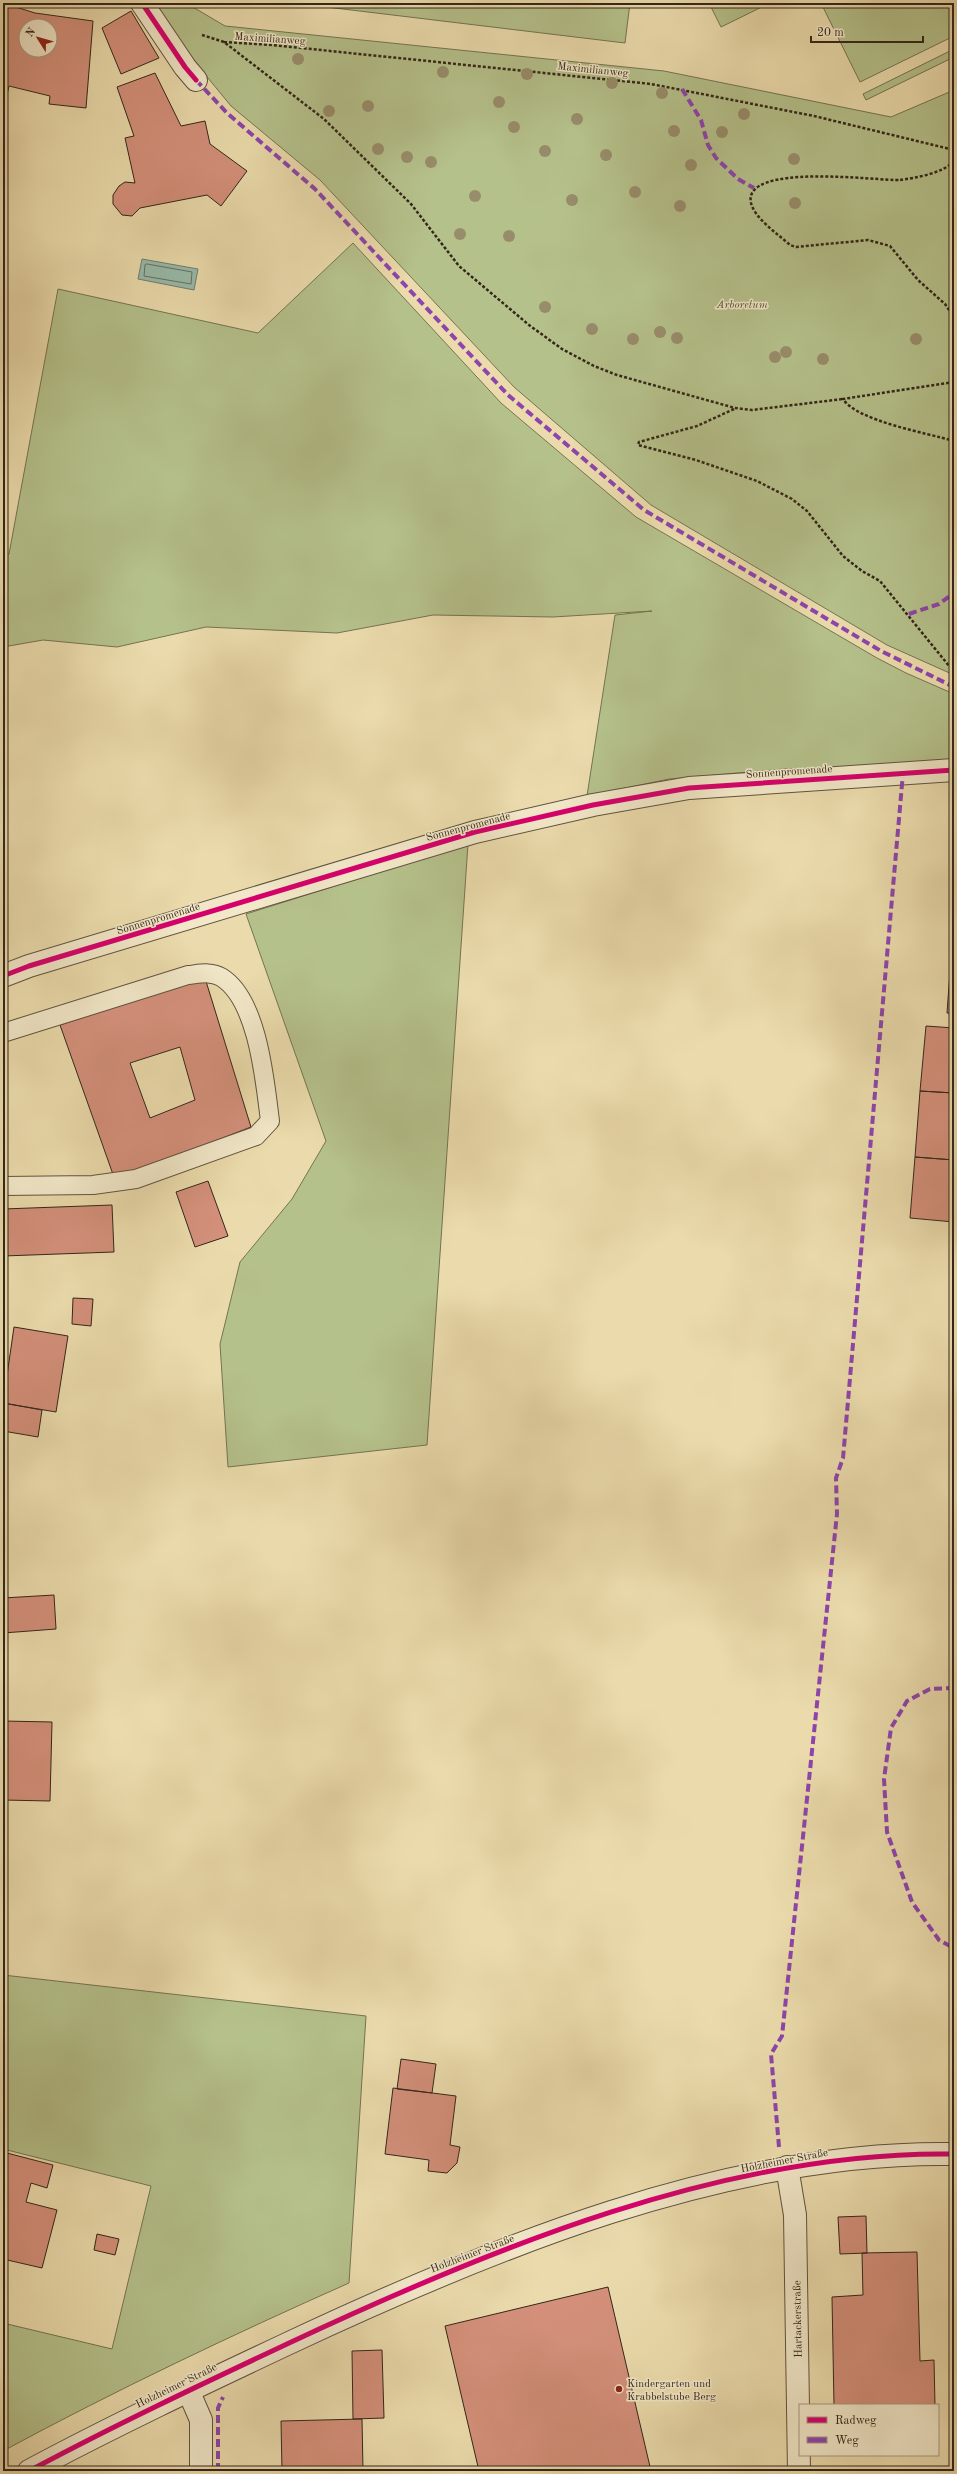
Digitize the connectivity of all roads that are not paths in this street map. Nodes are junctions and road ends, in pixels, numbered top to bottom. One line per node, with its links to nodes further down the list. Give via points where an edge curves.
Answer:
1 (142, 3): 2 (street)
2 (196, 80)
3 (954, 770): 4 (street, Sonnenpromenade, via 689,788 593,805 475,832)
4 (3, 976)
5 (3, 1033): 6 (lane, via 188,975 206,973 220,976 240,996 247,1011 258,1048 270,1121 256,1136 136,1179 93,1185)
6 (3, 1186)
7 (954, 2154): 8 (street, Holzheimer Straße, via 857,2156)
8 (787, 2167): 9 (street, Holzheimer Straße, via 658,2198 475,2261 388,2297); 12 (street, Hartackerstraße, via 795,2215)
9 (188, 2390): 10 (street, Holzheimer Straße); 11 (street, via 201,2420)
10 (29, 2471)
11 (202, 2471)
12 (799, 2471)

